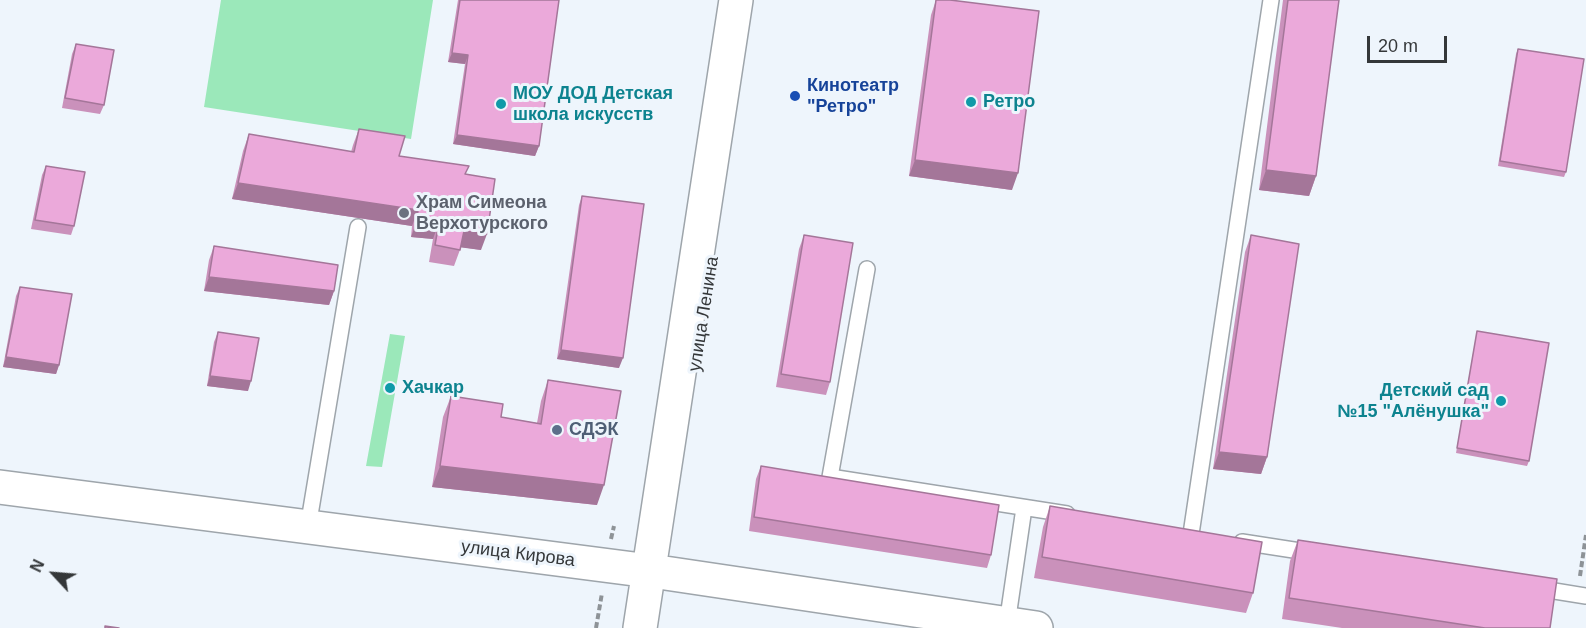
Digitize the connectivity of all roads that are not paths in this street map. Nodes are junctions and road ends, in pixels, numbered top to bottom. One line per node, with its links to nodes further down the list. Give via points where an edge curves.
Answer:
1 (736, 0): 13 (main road)
2 (752, 0): 13 (main road, улица Ленина)
3 (1271, 0): 10 (lane)
4 (358, 227): 9 (lane)
5 (867, 269): 7 (lane, via 830,477)
6 (0, 487): 9 (main road, улица Кирова)
7 (1024, 508): 8 (lane); 16 (lane)
8 (1080, 516)
9 (308, 527): 13 (main road, улица Кирова)
10 (1192, 534)
11 (1227, 540): 12 (lane)
12 (1332, 556)
13 (657, 572): 16 (main road, улица Кирова); 17 (main road); 18 (main road, улица Ленина)
14 (1519, 585): 15 (lane)
15 (1582, 595)
16 (1022, 626)
17 (640, 628)
18 (657, 628)

